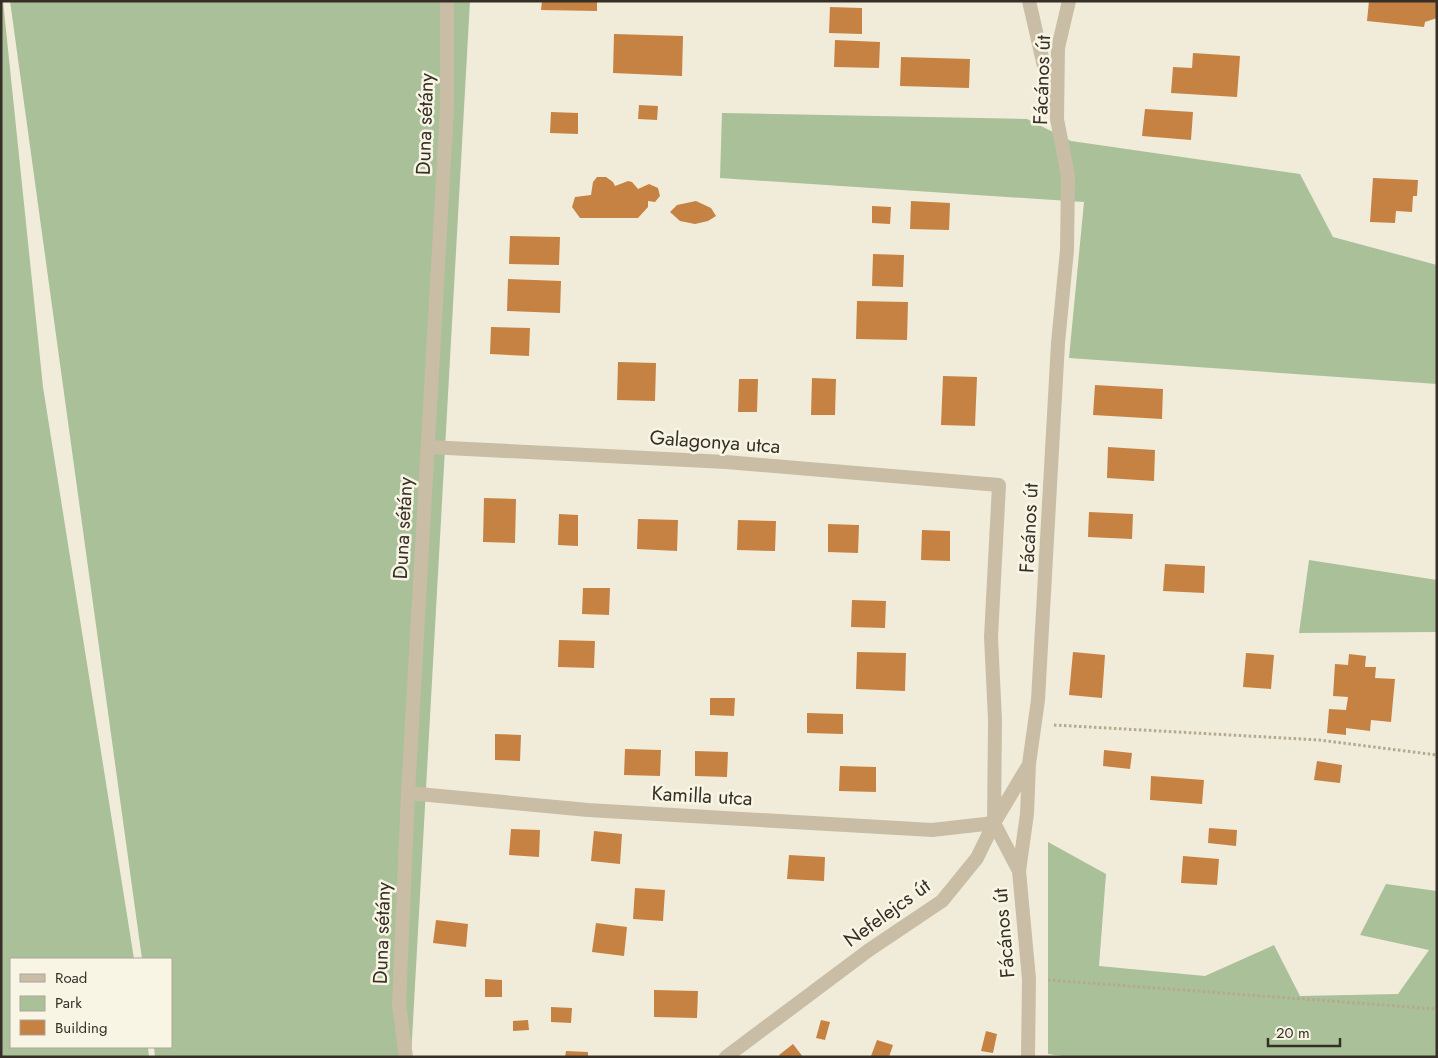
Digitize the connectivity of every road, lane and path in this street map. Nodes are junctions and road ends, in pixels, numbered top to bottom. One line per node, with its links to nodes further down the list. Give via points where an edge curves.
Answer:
1 (447, 1): 5 (street, Duna sétány, via 447,108)
2 (1029, 1): 4 (street)
3 (1069, 1): 4 (street, Fácános út, via 1058,48)
4 (1057, 119): 6 (street, Fácános út, via 1068,176 1067,250 1058,343 1046,591)
5 (428, 447): 9 (street, Duna sétány); 10 (street, Galagonya utca, via 726,462 999,485 991,637 995,720)
6 (1035, 724): 7 (path, via 1319,740); 8 (street, Fácános út)
7 (1437, 755)
8 (1029, 764): 10 (street, Nefelejcs út); 11 (street, Fácános út, via 1027,814)
9 (408, 793): 10 (street, Kamilla utca, via 588,810 932,830); 14 (street, Duna sétány, via 399,1004)
10 (994, 823): 11 (street); 15 (street, Nefelejcs út, via 977,858 942,901 869,950)
11 (1019, 871): 12 (street, Fácános út)
12 (1029, 979): 13 (path); 16 (street, Fácános út)
13 (1437, 1009)
14 (406, 1057)
15 (726, 1057)
16 (1028, 1057)

